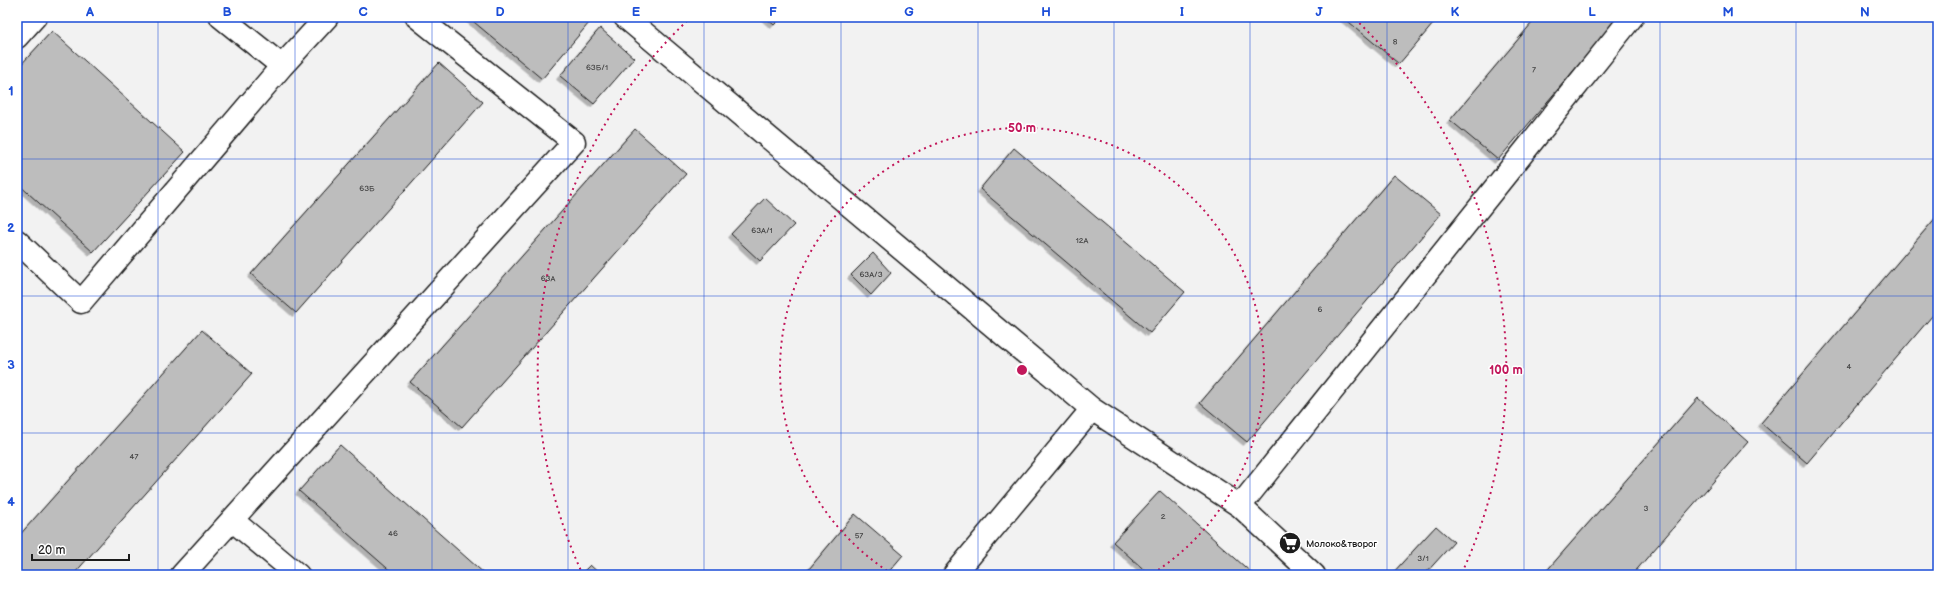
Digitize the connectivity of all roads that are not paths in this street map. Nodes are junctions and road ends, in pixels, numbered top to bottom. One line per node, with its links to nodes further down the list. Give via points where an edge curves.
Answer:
1 (36, 17): 7 (street)
2 (221, 17): 8 (street)
3 (327, 17): 8 (street)
4 (417, 17): 12 (street, via 574,142)
5 (625, 17): 10 (street)
6 (1632, 17): 11 (street)
7 (17, 37)
8 (282, 66): 9 (street, via 81,302)
9 (17, 241)
10 (1092, 409): 11 (street); 15 (street)
11 (1240, 506): 16 (street)
12 (232, 520): 13 (street); 14 (street)
13 (182, 575)
14 (298, 575)
15 (954, 575)
16 (1314, 575)

